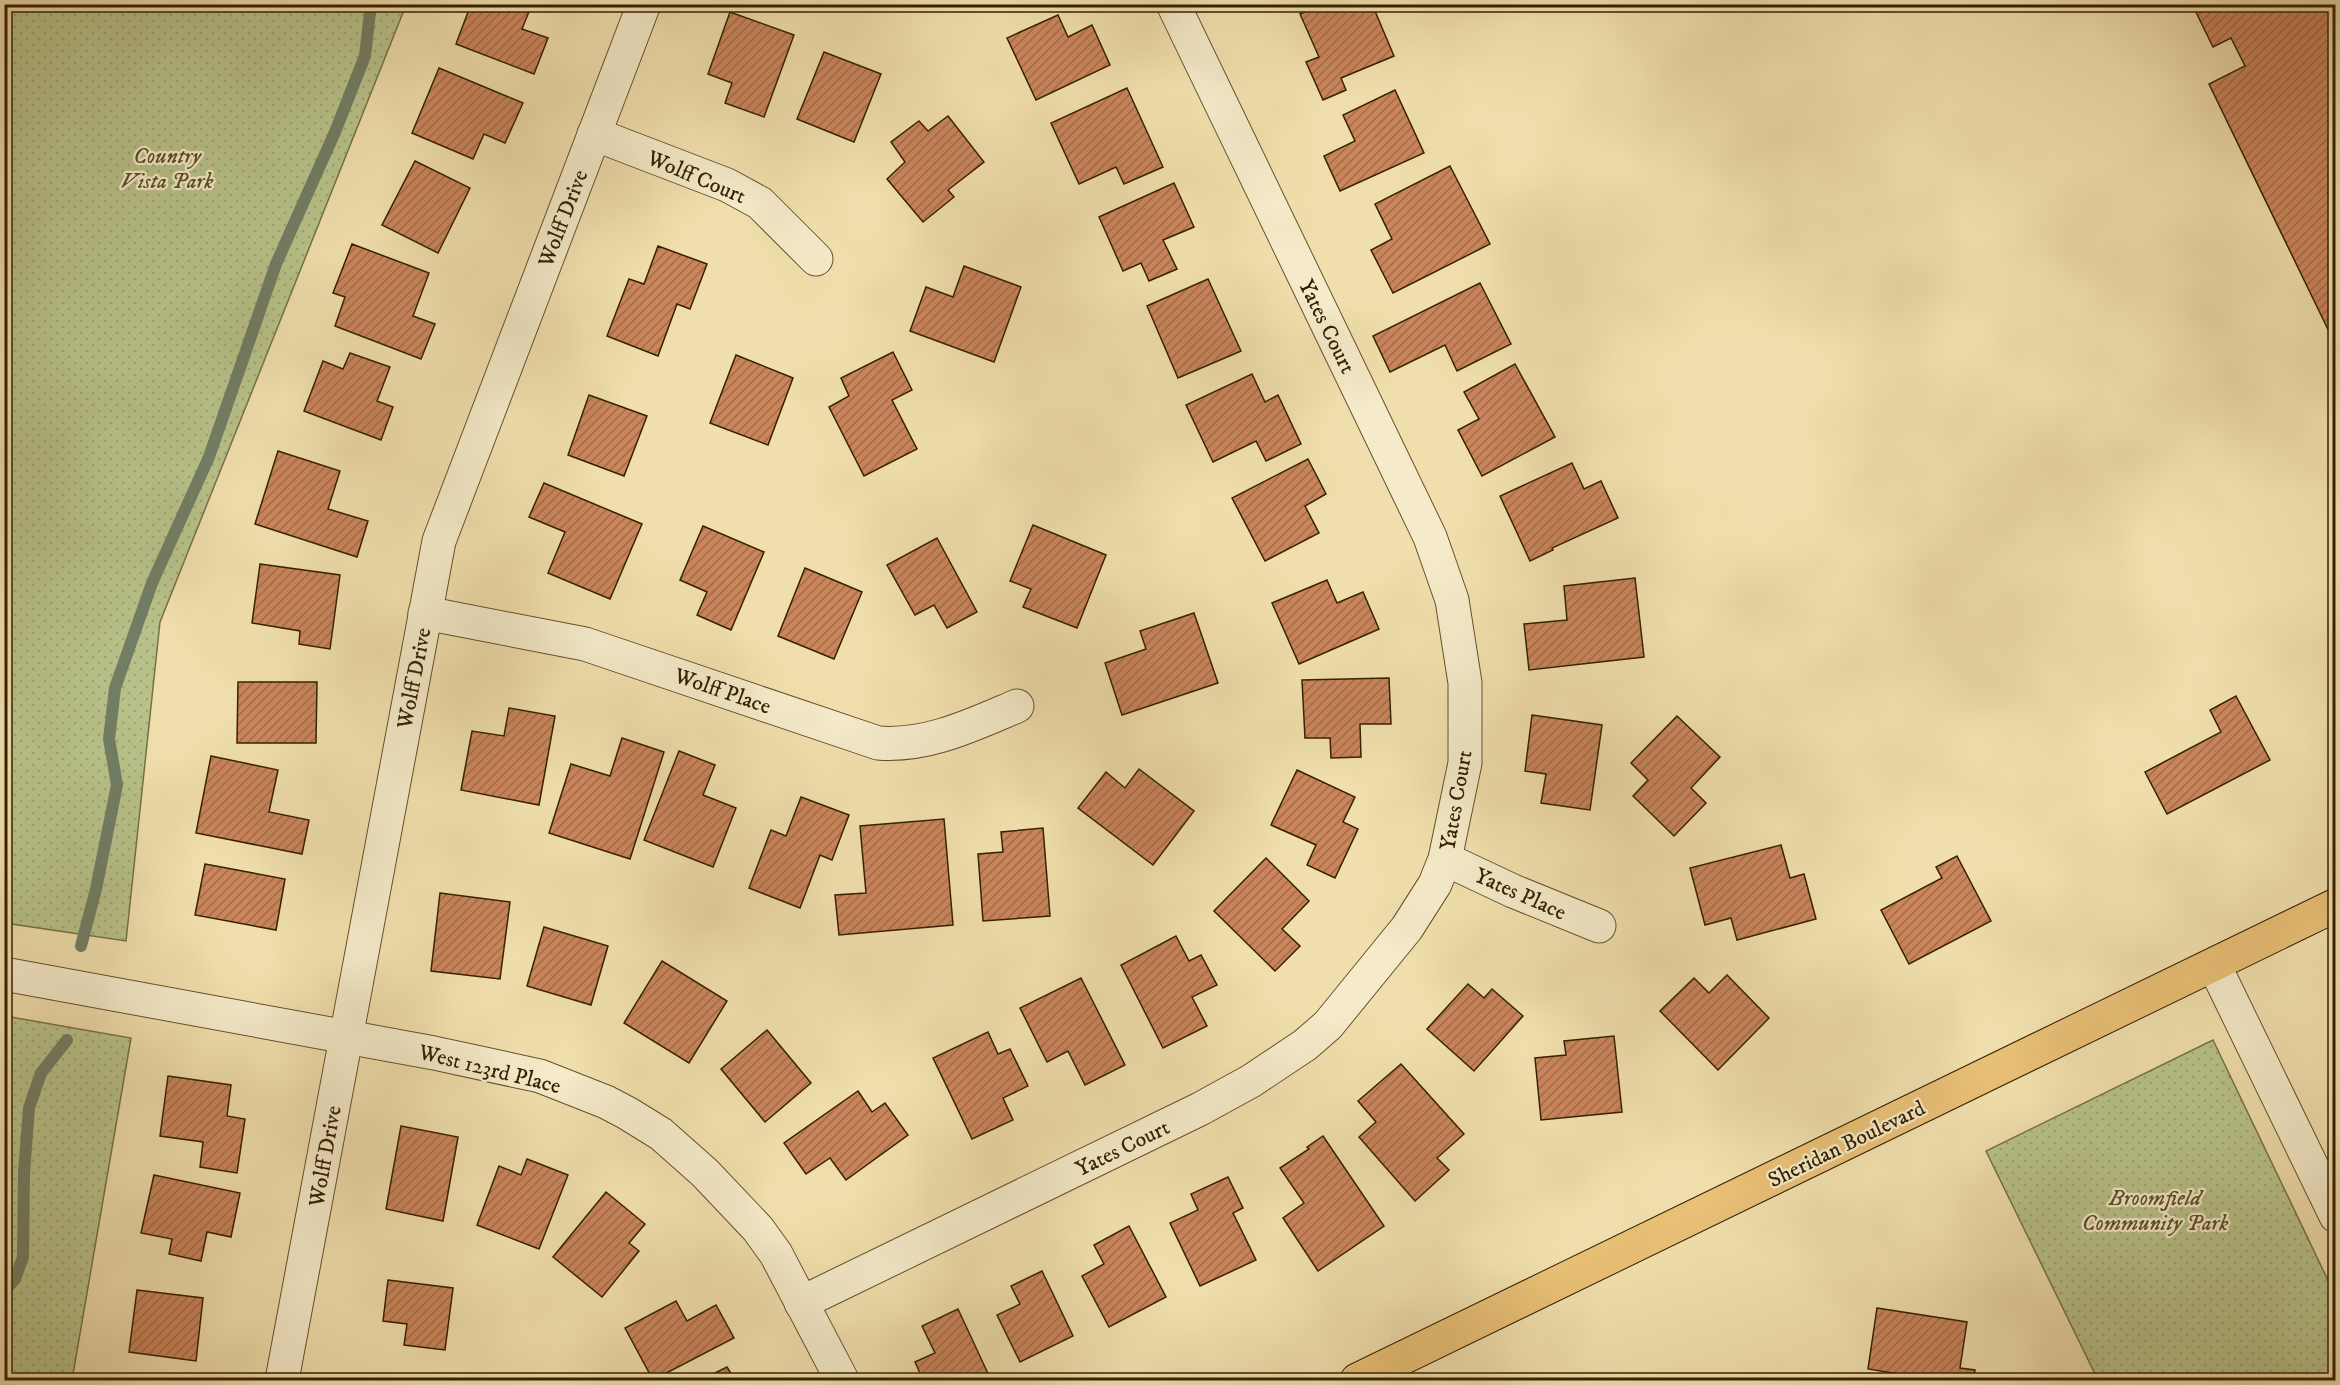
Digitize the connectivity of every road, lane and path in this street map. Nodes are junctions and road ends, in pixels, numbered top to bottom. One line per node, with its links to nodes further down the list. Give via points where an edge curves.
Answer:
1 (644, 4): 3 (street, Wolff Drive)
2 (1173, 4): 7 (street, Yates Court, via 1430,537 1452,600 1466,683 1466,763)
3 (594, 134): 4 (street, Wolff Court, via 760,203); 5 (street, Wolff Drive, via 439,541)
4 (816, 259)
5 (425, 614): 6 (street, Wolff Place, via 585,644 878,743 916,742 962,729); 12 (street, Wolff Drive)
6 (1017, 706)
7 (1445, 859): 9 (street, Yates Place); 14 (street, Yates Court, via 1435,884 1407,928 1328,1025 1305,1045 1200,1109)
8 (2336, 905): 10 (main road, Sheridan Boulevard)
9 (1599, 926)
10 (2214, 965): 13 (street); 17 (main road, Sheridan Boulevard)
11 (4, 974): 12 (street, West 123rd Place)
12 (346, 1036): 14 (street, West 123rd Place, via 540,1076 627,1113 661,1134 758,1229 776,1254); 15 (street, Wolff Drive)
13 (2336, 1216)
14 (801, 1303): 16 (street, West 123rd Place)
15 (282, 1380)
16 (842, 1380)
17 (1357, 1380)

